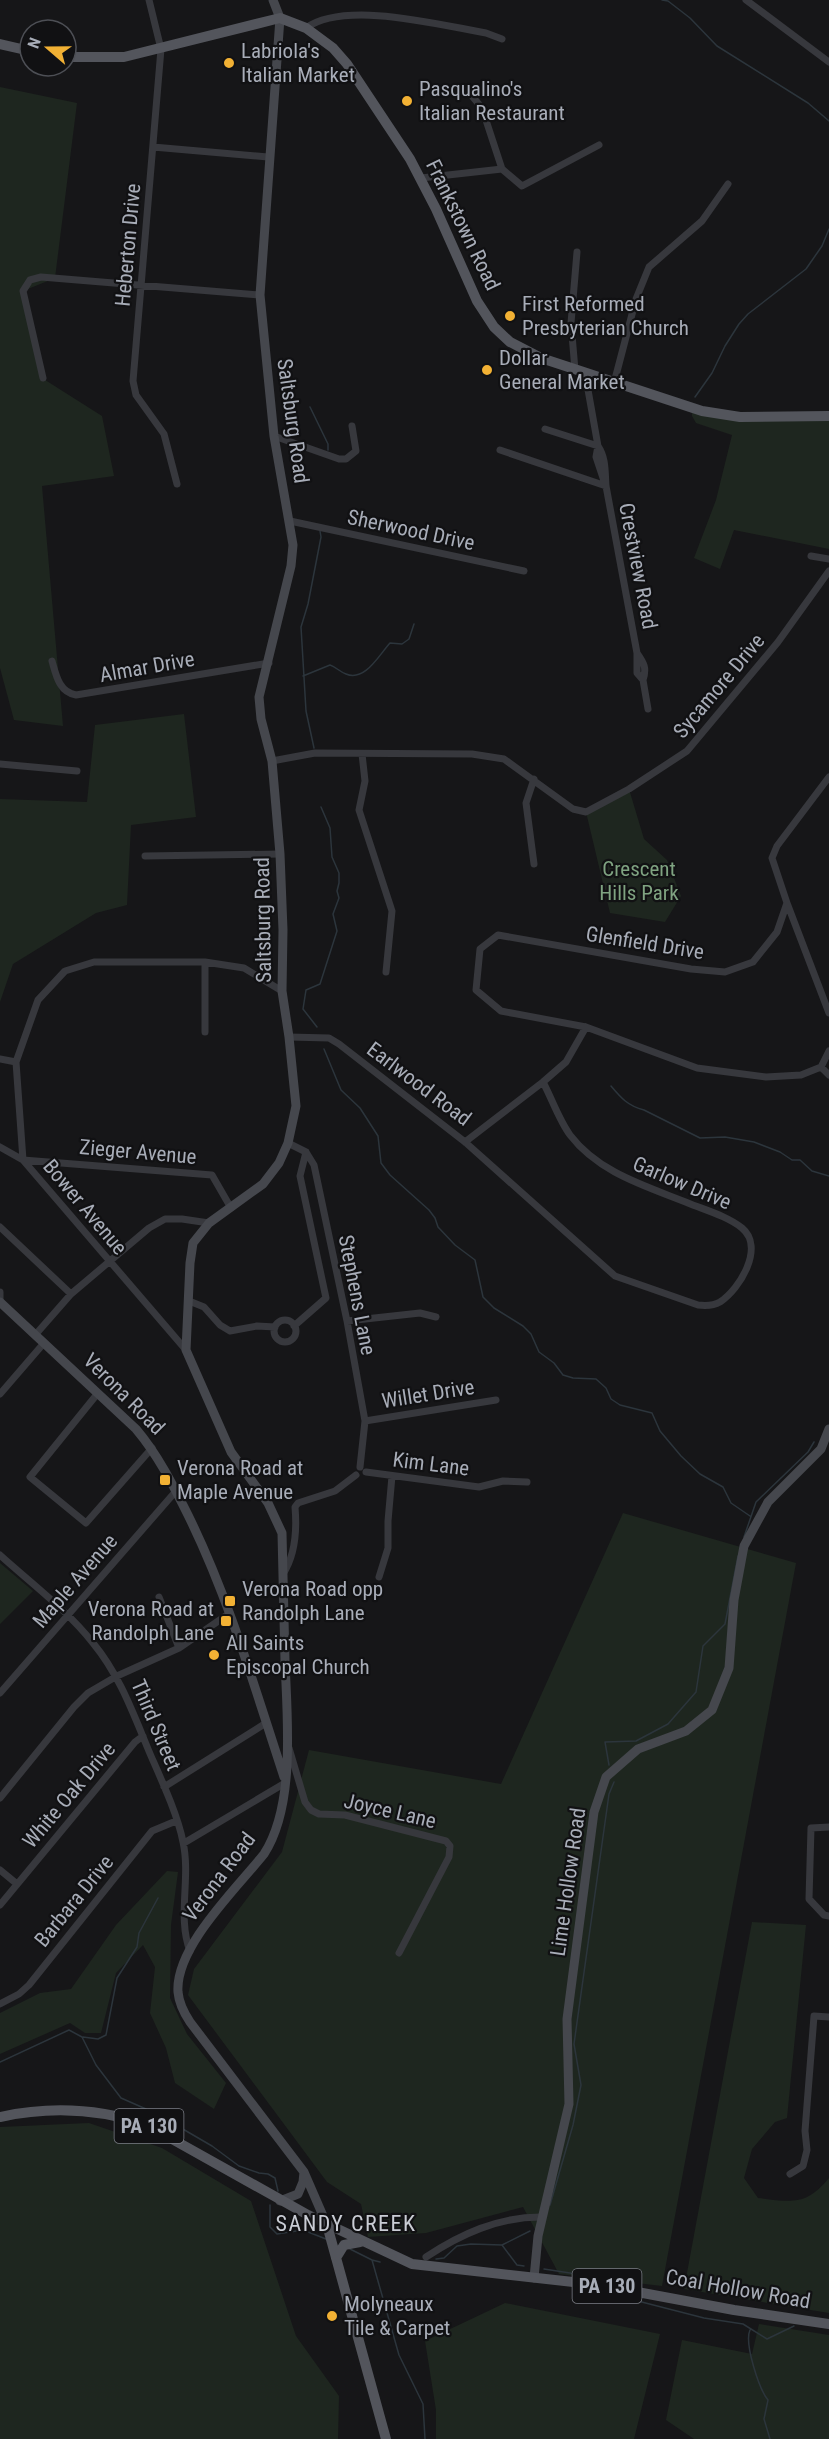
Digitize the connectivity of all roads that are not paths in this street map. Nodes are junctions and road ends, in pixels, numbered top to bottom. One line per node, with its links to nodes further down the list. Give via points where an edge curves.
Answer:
1 (149, 0): 9 (street, Heberton Drive)
2 (273, 0): 4 (main road, Saltsburg Road)
3 (746, 0): 11 (street)
4 (280, 18): 5 (main road, Frankstown Road); 9 (main road); 15 (main road, Saltsburg Road)
5 (306, 28): 6 (street, via 324,18 371,14); 17 (main road, Frankstown Road, via 347,64)
6 (502, 39)
7 (0, 45): 8 (main road)
8 (18, 49)
9 (161, 49): 10 (main road, via 124,57); 14 (street, Heberton Drive)
10 (78, 57)
11 (829, 62)
12 (472, 96): 16 (street, via 482,108)
13 (599, 145): 16 (street, via 522,186)
14 (153, 147): 15 (street); 20 (street, Heberton Drive)
15 (268, 157): 21 (main road, Saltsburg Road)
16 (502, 169): 17 (street)
17 (421, 178): 22 (main road, Frankstown Road, via 477,301 494,327 529,353)
18 (728, 184): 24 (street, via 702,221 650,267 636,299)
19 (577, 252): 22 (street, Crestview Road, via 571,323)
20 (140, 284): 21 (street); 23 (street, via 41,277 30,280 23,291); 31 (street, Heberton Drive, via 133,381 136,395 164,434)
21 (260, 295): 28 (main road, Saltsburg Road)
22 (580, 372): 24 (main road, Frankstown Road); 29 (street, Crestview Road)
23 (42, 378)
24 (614, 383): 25 (main road, Frankstown Road, via 674,404 722,415)
25 (829, 416)
26 (352, 426): 28 (street, via 356,451 345,459)
27 (545, 429): 29 (street)
28 (274, 436): 33 (main road, Saltsburg Road)
29 (598, 446): 32 (street, Crestview Road, via 597,465)
30 (500, 450): 32 (street)
31 (177, 484)
32 (606, 486): 40 (street, Crestview Road, via 637,653 645,664 643,680)
33 (290, 521): 36 (street, Sherwood Drive); 39 (main road, Saltsburg Road, via 291,566)
34 (811, 556): 35 (street)
35 (829, 559)
36 (524, 571)
37 (829, 571): 46 (street, Sycamore Drive, via 778,642 687,751 586,812 573,809)
38 (52, 661): 39 (street, Almar Drive, via 60,685 76,695)
39 (269, 663): 42 (main road, Saltsburg Road, via 259,706)
40 (648, 709)
41 (362, 754): 42 (street, Sycamore Drive, via 315,753); 46 (street, Sycamore Drive, via 472,754 504,759); 52 (street, via 365,781 358,810 392,911)
42 (272, 760): 47 (main road, Saltsburg Road)
43 (0, 764): 44 (street)
44 (77, 771)
45 (829, 777): 50 (street, via 772,858)
46 (534, 779): 49 (street, via 526,803)
47 (280, 854): 48 (street); 53 (main road, Saltsburg Road)
48 (145, 856)
49 (534, 864)
50 (787, 903): 54 (street); 55 (street, Glenfield Drive, via 777,932 753,963 726,972 498,935 480,949 476,990 501,1011)
51 (205, 962): 53 (street, via 244,968); 56 (street); 60 (street, via 94,962 65,971 38,1000)
52 (386, 972)
53 (282, 991): 57 (main road, Saltsburg Road)
54 (829, 1013)
55 (586, 1027): 61 (street, via 697,1068 766,1077 801,1076); 63 (street, Earlwood Road, via 566,1062)
56 (205, 1032)
57 (289, 1037): 64 (street, Earlwood Road, via 334,1040); 65 (main road, Saltsburg Road, via 296,1106)
58 (829, 1051): 61 (street)
59 (0, 1059): 60 (street)
60 (16, 1062): 68 (street, Bower Avenue)
61 (821, 1067): 62 (street)
62 (829, 1075)
63 (543, 1082): 64 (street, Earlwood Road); 64 (street, Garlow Drive, via 569,1134 612,1172 721,1216 743,1229 752,1244 751,1259 721,1302 698,1305 615,1276)
64 (465, 1142)
65 (288, 1143): 67 (street); 69 (main road, Saltsburg Road, via 263,1184)
66 (0, 1147): 68 (street)
67 (306, 1152): 78 (street, Stephens Lane, via 314,1166); 79 (street, via 300,1176 326,1298)
68 (23, 1160): 69 (street, Zieger Avenue, via 212,1175); 72 (street, Bower Avenue)
69 (231, 1208): 70 (main road, Saltsburg Road)
70 (209, 1223): 72 (street, via 165,1219); 76 (main road, Saltsburg Road, via 193,1243)
71 (0, 1227): 74 (street)
72 (108, 1261): 74 (street); 83 (street, Bower Avenue)
73 (0, 1292): 75 (street)
74 (71, 1294): 81 (street)
75 (0, 1301): 81 (main road, Verona Road)
76 (189, 1301): 80 (street, via 204,1307 230,1331); 83 (main road, Saltsburg Road)
77 (436, 1317): 78 (street, via 420,1313)
78 (347, 1322): 87 (street, Stephens Lane)
79 (294, 1326): 80 (street, via 286,1320); 80 (street, via 294,1336 284,1341 276,1337)
80 (274, 1327)
81 (36, 1335): 82 (main road, Verona Road)
82 (44, 1342): 84 (main road, Verona Road); 85 (street)
83 (186, 1350): 95 (main road, Saltsburg Road, via 231,1452 268,1503 282,1533)
84 (98, 1393): 89 (main road, Verona Road); 89 (street, via 30,1477 86,1523)
85 (0, 1394)
86 (496, 1400): 87 (street, Willet Drive)
87 (365, 1421): 90 (street, Stephens Lane)
88 (829, 1429): 124 (main road, Lime Hollow Road, via 821,1449 768,1502 744,1546 734,1600 729,1668 712,1710 686,1731 638,1749 606,1777 594,1812 567,2019 568,2104)
89 (152, 1448): 93 (main road, Verona Road)
90 (363, 1469): 91 (street, Kim Lane); 95 (street, via 363,1476 356,1475 334,1491 298,1503 292,1553)
91 (392, 1476): 92 (street, Kim Lane, via 479,1487 503,1481); 96 (street, via 388,1548)
92 (527, 1482)
93 (176, 1491): 98 (main road, Verona Road); 99 (street, Maple Avenue)
94 (0, 1555): 99 (street, Third Street)
95 (283, 1574): 105 (main road, Saltsburg Road)
96 (379, 1577)
97 (159, 1597): 100 (street)
98 (230, 1613): 100 (street); 103 (main road, Verona Road)
99 (67, 1615): 101 (street, Third Street); 102 (street, Maple Avenue)
100 (179, 1648): 101 (street)
101 (117, 1676): 104 (street, Third Street); 108 (street, via 88,1693 74,1707)
102 (0, 1694)
103 (266, 1723): 106 (main road, Verona Road); 107 (street)
104 (143, 1736): 107 (street, Third Street); 113 (street, White Oak Drive)
105 (288, 1742): 106 (main road, Saltsburg Road); 117 (street, Joyce Lane, via 305,1802 311,1810 435,1838 450,1846 449,1857)
106 (285, 1783): 111 (street); 116 (main road, Verona Road, via 269,1846)
107 (164, 1787): 109 (street, Third Street)
108 (0, 1798)
109 (176, 1821): 111 (street, Third Street); 118 (street, Barbara Drive, via 152,1831 29,1985)
110 (829, 1827): 115 (street, via 811,1828 809,1899)
111 (184, 1843): 116 (street, Third Street, via 184,1936)
112 (0, 1870): 113 (street)
113 (16, 1884): 114 (street, White Oak Drive)
114 (0, 1905)
115 (829, 1916)
116 (189, 1951): 121 (main road, Verona Road, via 178,1982 185,2014)
117 (399, 1953)
118 (0, 2004)
119 (829, 2017): 122 (street, via 814,2016 807,2150 803,2166)
120 (0, 2116): 123 (main road, PA 130, via 71,2109 122,2116 161,2132)
121 (304, 2172): 123 (main road, via 298,2194); 125 (main road, Verona Road)
122 (790, 2174)
123 (280, 2201): 125 (main road, PA 130)
124 (541, 2217): 128 (street, via 485,2226); 129 (main road, Lime Hollow Road)
125 (327, 2225): 126 (main road, Coal Hollow Road / PA 130); 127 (main road, Verona Road)
126 (360, 2242): 127 (main road); 129 (main road, Coal Hollow Road / PA 130, via 424,2267)
127 (338, 2246): 131 (main road, Verona Road)
128 (426, 2257)
129 (534, 2278): 130 (main road, Coal Hollow Road / PA 130)
130 (829, 2324)
131 (386, 2439)

